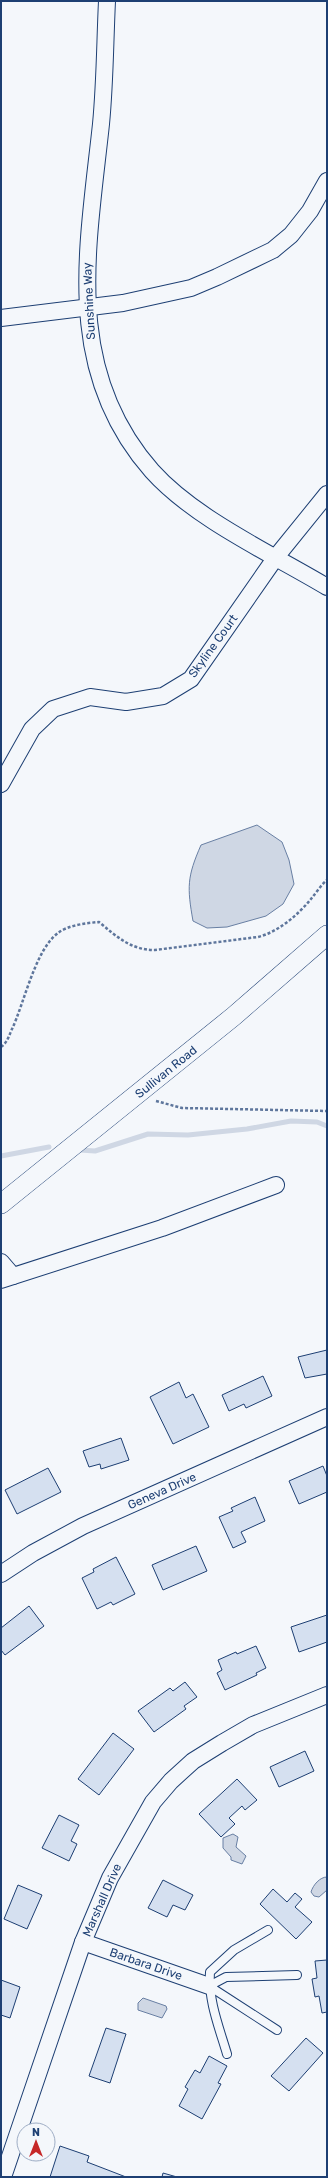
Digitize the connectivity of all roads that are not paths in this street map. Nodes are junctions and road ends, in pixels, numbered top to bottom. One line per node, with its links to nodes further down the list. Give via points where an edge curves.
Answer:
1 (107, 1): 3 (street, Sunshine Way, via 102,107 87,256)
2 (327, 181): 3 (street, via 310,211 291,235 273,250 191,288 122,303)
3 (87, 306): 4 (street); 6 (street, Sunshine Way, via 90,342 99,375 118,423 131,443 153,472 213,522)
4 (1, 318)
5 (327, 494): 6 (street, Skyline Court)
6 (276, 557): 7 (street, Sunshine Way); 8 (street, Skyline Court, via 190,679 163,696 126,702 90,697 53,709 32,729)
7 (327, 587)
8 (1, 784)
9 (327, 936): 11 (street, Sullivan Road, via 138,1096)
10 (276, 1186): 13 (street, via 162,1228)
11 (1, 1204)
12 (1, 1262): 13 (street)
13 (7, 1278)
14 (327, 1417): 15 (street, Geneva Drive, via 83,1526)
15 (1, 1574)
16 (327, 1695): 18 (street, Marshall Drive, via 253,1725 193,1761 170,1781 153,1802 110,1878)
17 (268, 1930): 20 (lane, via 234,1950 210,1972)
18 (83, 1942): 20 (street, Barbara Drive); 23 (street, Marshall Drive)
19 (297, 1975): 20 (lane, via 226,1978)
20 (209, 1986): 21 (lane); 22 (lane)
21 (276, 2030)
22 (226, 2054)
23 (3, 2177)

